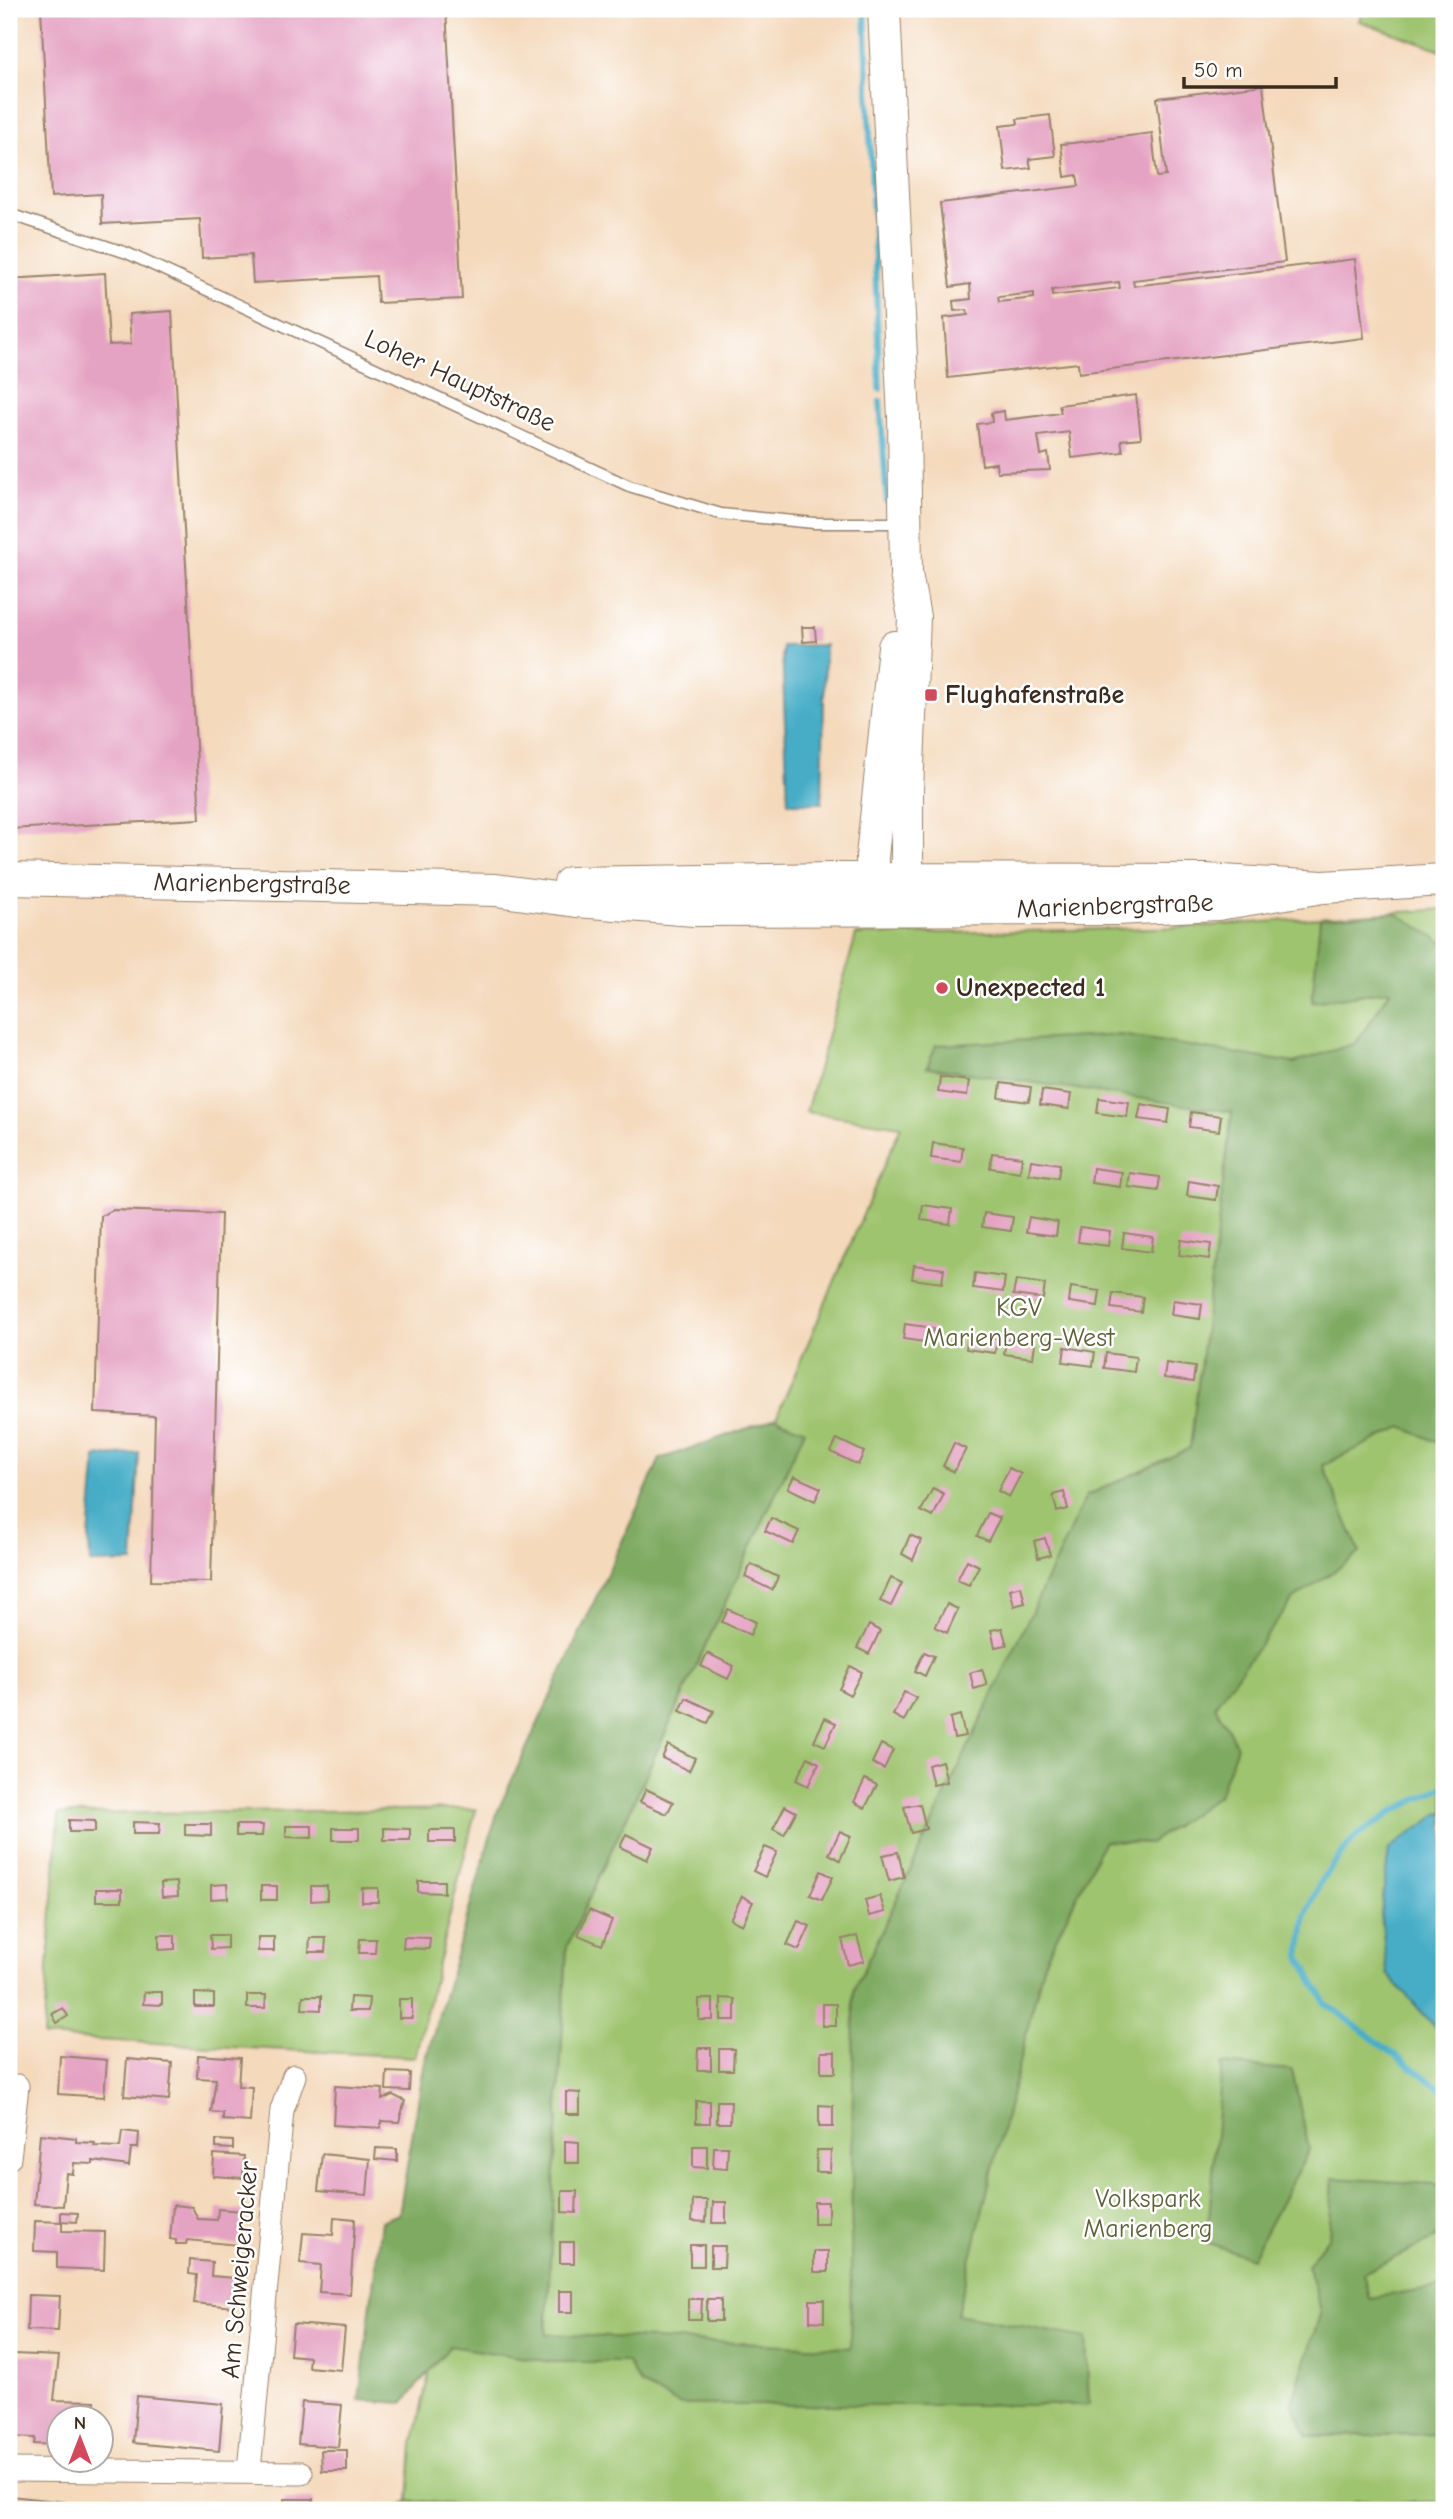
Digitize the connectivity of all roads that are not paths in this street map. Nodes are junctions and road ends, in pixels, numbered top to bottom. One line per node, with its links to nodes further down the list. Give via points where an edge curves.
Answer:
1 (884, 9): 3 (main road)
2 (9, 214): 3 (lane, Loher Hauptstraße, via 127,253 629,486 721,514 814,523)
3 (907, 523): 4 (main road)
4 (906, 574): 6 (main road, via 897,617); 9 (main road, via 914,617 906,813)
5 (9, 879): 8 (main road, Marienbergstraße)
6 (871, 879): 8 (main road, Marienbergstraße, via 578,882); 9 (main road, Marienbergstraße)
7 (1444, 880): 9 (main road, Marienbergstraße, via 1323,887 1206,880)
8 (496, 890): 9 (main road, Marienbergstraße, via 694,910)
9 (897, 900)
10 (294, 2076): 14 (street, Am Schweigeracker, via 282,2110)
11 (17, 2086): 12 (street)
12 (9, 2158)
13 (9, 2470): 14 (street)
14 (249, 2471): 15 (street)
15 (301, 2473)

